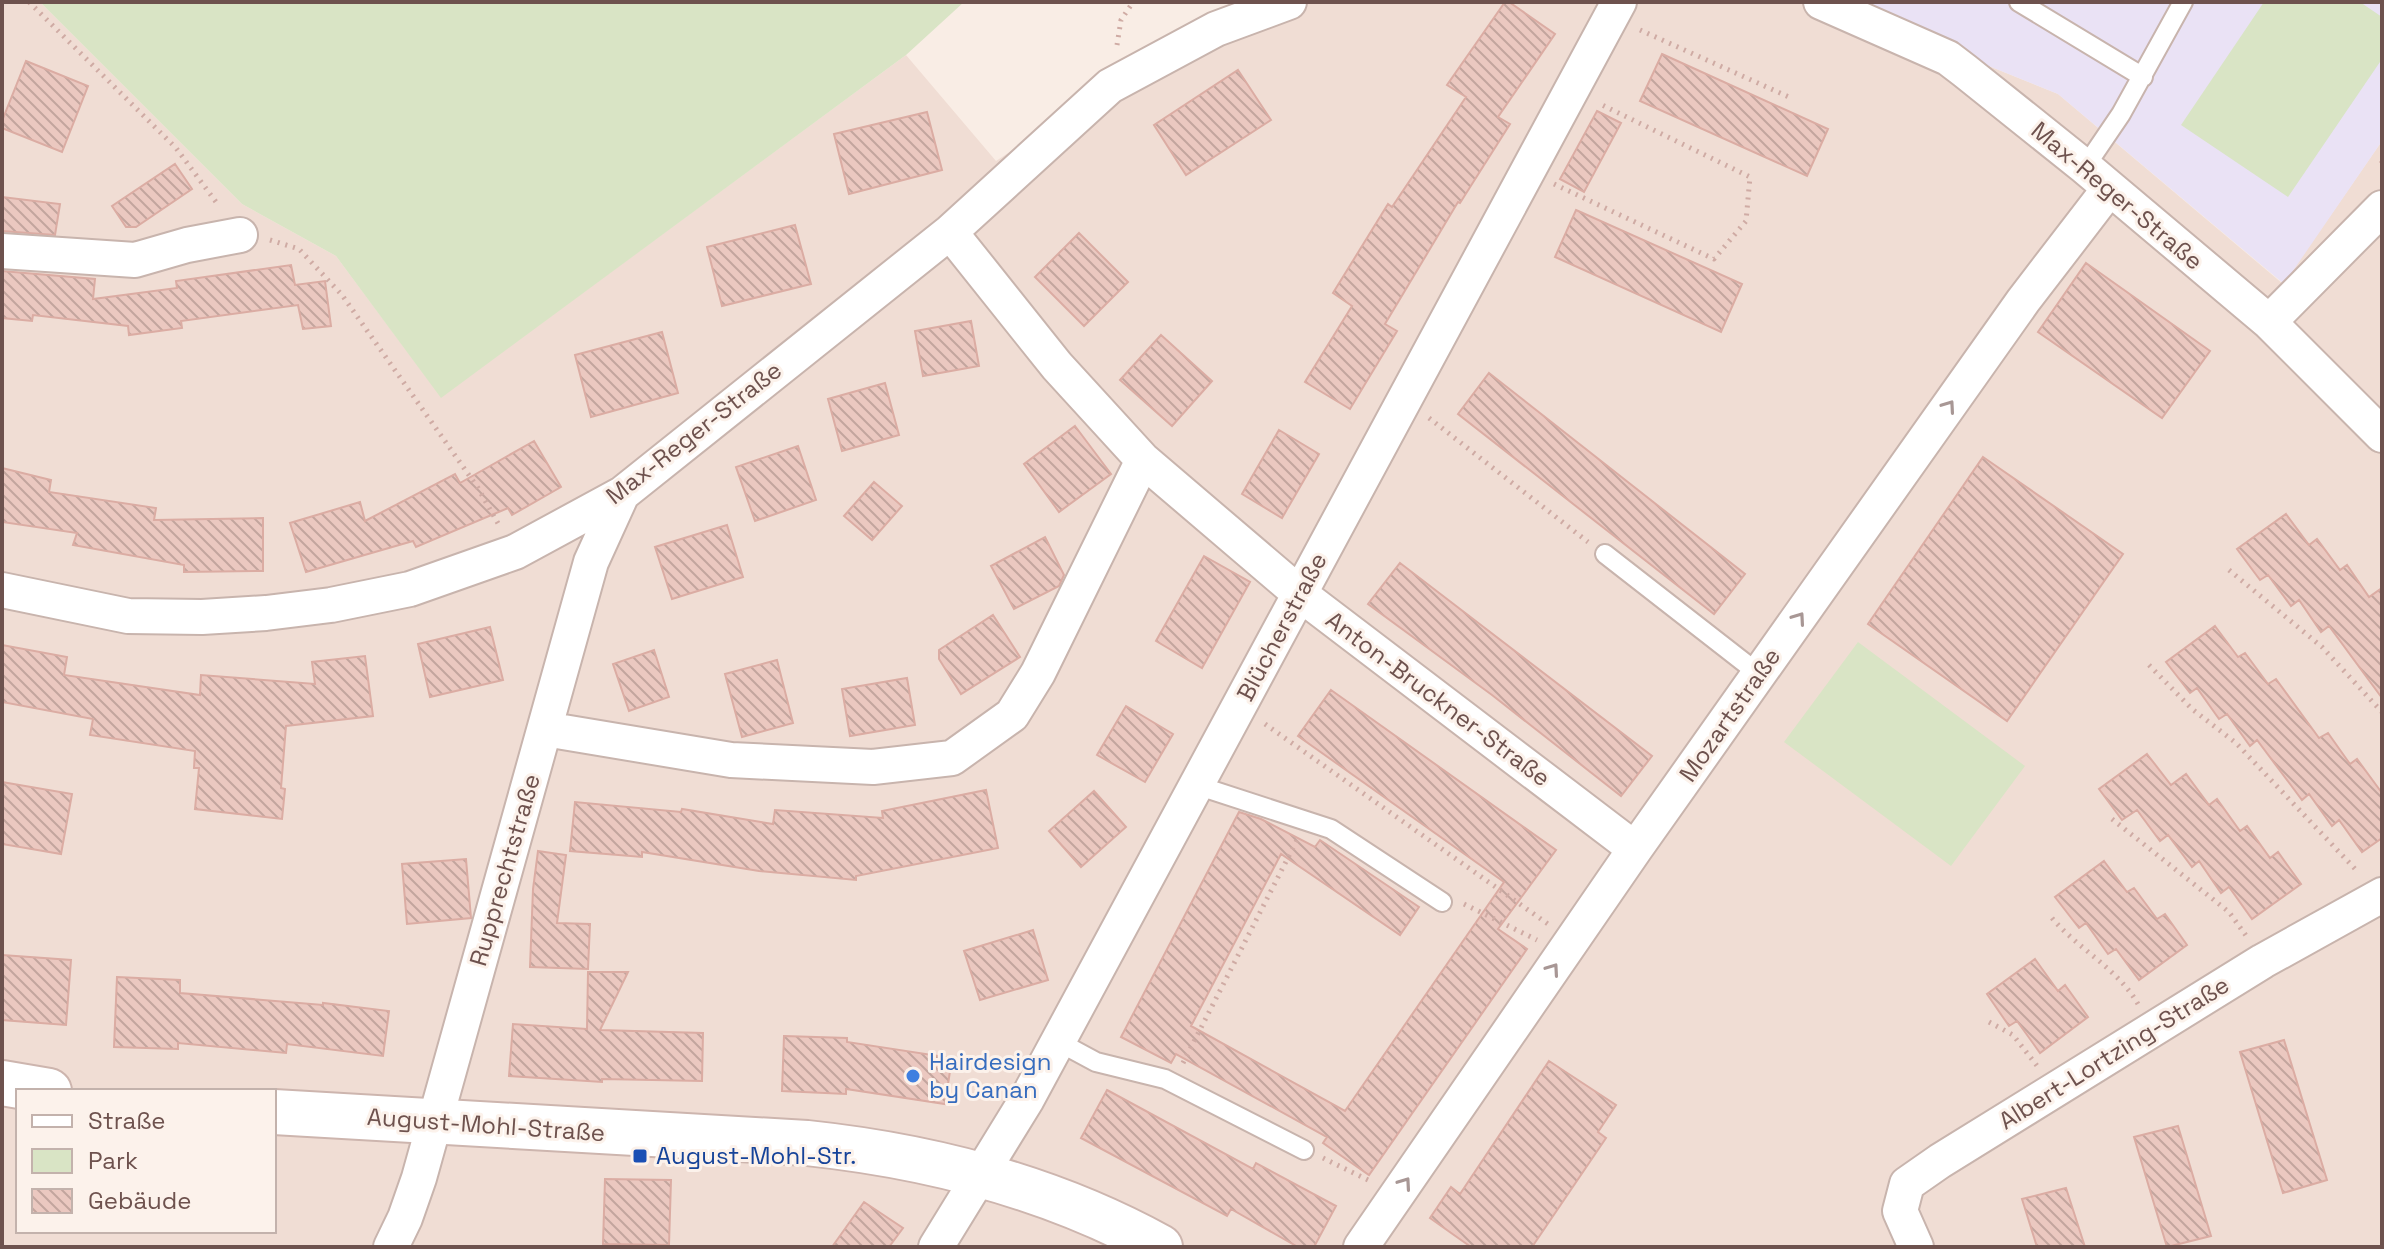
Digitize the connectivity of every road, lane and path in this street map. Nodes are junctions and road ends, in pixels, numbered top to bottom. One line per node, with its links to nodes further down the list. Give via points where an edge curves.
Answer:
1 (29, 2): 14 (path, via 176,148)
2 (1289, 2): 13 (street, Max-Reger-Straße, via 1216,29 1110,86)
3 (1821, 2): 11 (street, Max-Reger-Straße, via 1948,58)
4 (2019, 2): 7 (lane)
5 (2183, 2): 7 (lane)
6 (1615, 9): 8 (street, Blücherstraße); 9 (path)
7 (2143, 77): 11 (lane)
8 (1571, 90): 10 (street, Blücherstraße); 10 (path, via 1750,177 1746,221 1714,259)
9 (1789, 97)
10 (1528, 172): 17 (street, Blücherstraße)
11 (2097, 178): 16 (street, Max-Reger-Straße); 27 (street, Mozartstraße, one-way to 11, via 2023,301)
12 (2382, 208): 16 (street)
13 (950, 232): 19 (street, Anton-Bruckner-Straße, via 1057,366); 20 (street, Max-Reger-Straße)
14 (240, 235): 15 (street, via 135,260); 21 (path, via 299,249 342,295 478,488)
15 (2, 251)
16 (2269, 322): 18 (street, Max-Reger-Straße)
17 (1405, 399): 22 (path); 25 (street, Blücherstraße)
18 (2382, 435)
19 (1143, 460): 25 (street, Anton-Bruckner-Straße); 30 (street, via 1012,715 952,758 873,767 731,760)
20 (622, 494): 21 (street, Max-Reger-Straße); 30 (street, Rupprechtstraße, via 591,562)
21 (515, 552): 24 (street, Max-Reger-Straße, via 410,589 266,613 128,616)
22 (1605, 554): 27 (lane)
23 (2229, 570): 29 (path, via 2322,647)
24 (2, 590)
25 (1300, 594): 28 (street, Blücherstraße); 34 (street, Anton-Bruckner-Straße)
26 (2149, 665): 35 (path, via 2192,709 2236,743)
27 (1759, 674): 34 (street, Mozartstraße)
28 (1239, 706): 31 (street, Blücherstraße); 38 (path)
29 (2382, 712)
30 (545, 729): 48 (street, Rupprechtstraße)
31 (1196, 785): 33 (lane); 42 (street, Blücherstraße)
32 (2112, 819): 39 (path, via 2229,912)
33 (1306, 821): 36 (lane, via 1331,829); 44 (path)
34 (1635, 849): 38 (street, Mozartstraße)
35 (2378, 897): 39 (street, Albert-Lortzing-Straße)
36 (1442, 902): 38 (path, via 1466,904)
37 (2052, 918): 41 (path, via 2130,990)
38 (1567, 947): 51 (street, Mozartstraße, one-way to 38)
39 (2263, 961): 41 (street, Albert-Lortzing-Straße)
40 (1989, 1022): 46 (path, via 2013,1035)
41 (2152, 1030): 46 (street, Albert-Lortzing-Straße)
42 (1057, 1041): 44 (lane, via 1096,1062); 50 (street, Blücherstraße)
43 (2, 1083): 45 (main road)
44 (1173, 1083): 49 (lane)
45 (37, 1089)
46 (2052, 1092): 56 (street, Albert-Lortzing-Straße, via 1907,1184 1900,1211)
47 (276, 1112): 48 (main road, August-Mohl-Straße)
48 (435, 1120): 50 (main road, August-Mohl-Straße, via 868,1149); 52 (street, Rupprechtstraße, via 410,1205)
49 (1304, 1150): 51 (path)
50 (981, 1175): 53 (street, Blücherstraße); 54 (main road, August-Mohl-Straße, via 1068,1203)
51 (1395, 1197): 55 (street, Mozartstraße)
52 (391, 1247)
53 (936, 1247)
54 (1160, 1247)
55 (1361, 1247)
56 (1916, 1247)

